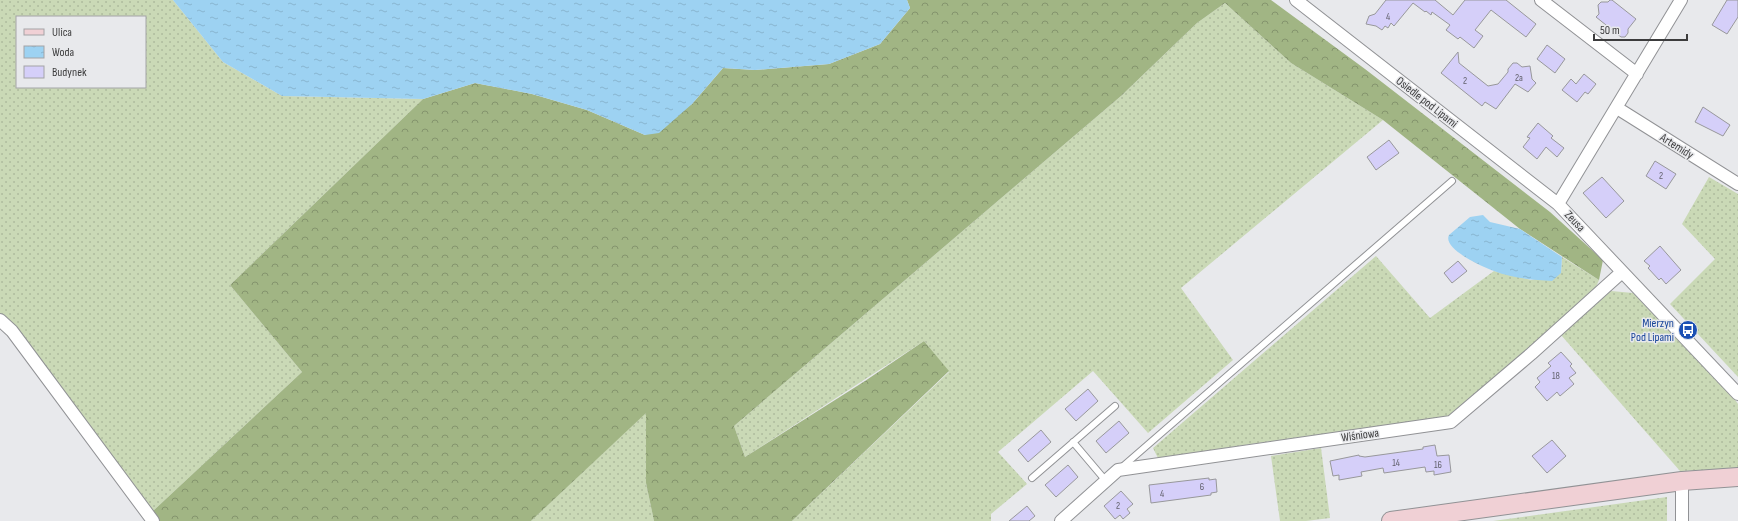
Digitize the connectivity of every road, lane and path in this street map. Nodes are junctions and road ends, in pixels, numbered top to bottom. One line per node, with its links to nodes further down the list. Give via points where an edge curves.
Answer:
1 (1296, 0): 8 (street, Osiedle pod Lipami)
2 (1541, 0): 4 (street)
3 (1681, 0): 4 (street, Zeusa)
4 (1637, 74): 5 (street, Zeusa)
5 (1617, 108): 7 (street, Artemidy); 8 (street, Zeusa)
6 (1452, 181): 14 (lane)
7 (1738, 184)
8 (1558, 204): 9 (street, Zeusa)
9 (1622, 272): 11 (street, Zeusa); 14 (street, Wiśniowa, via 1532,354 1451,422)
10 (0, 320): 19 (street, via 12,332)
11 (1738, 394)
12 (1115, 406): 13 (lane)
13 (1073, 442): 16 (lane); 17 (lane)
14 (1118, 470): 17 (street)
15 (1738, 477): 18 (street)
16 (1032, 478)
17 (1106, 481): 20 (street)
18 (1682, 481): 21 (street); 22 (street)
19 (153, 521)
20 (1061, 521)
21 (1391, 521)
22 (1682, 521)

